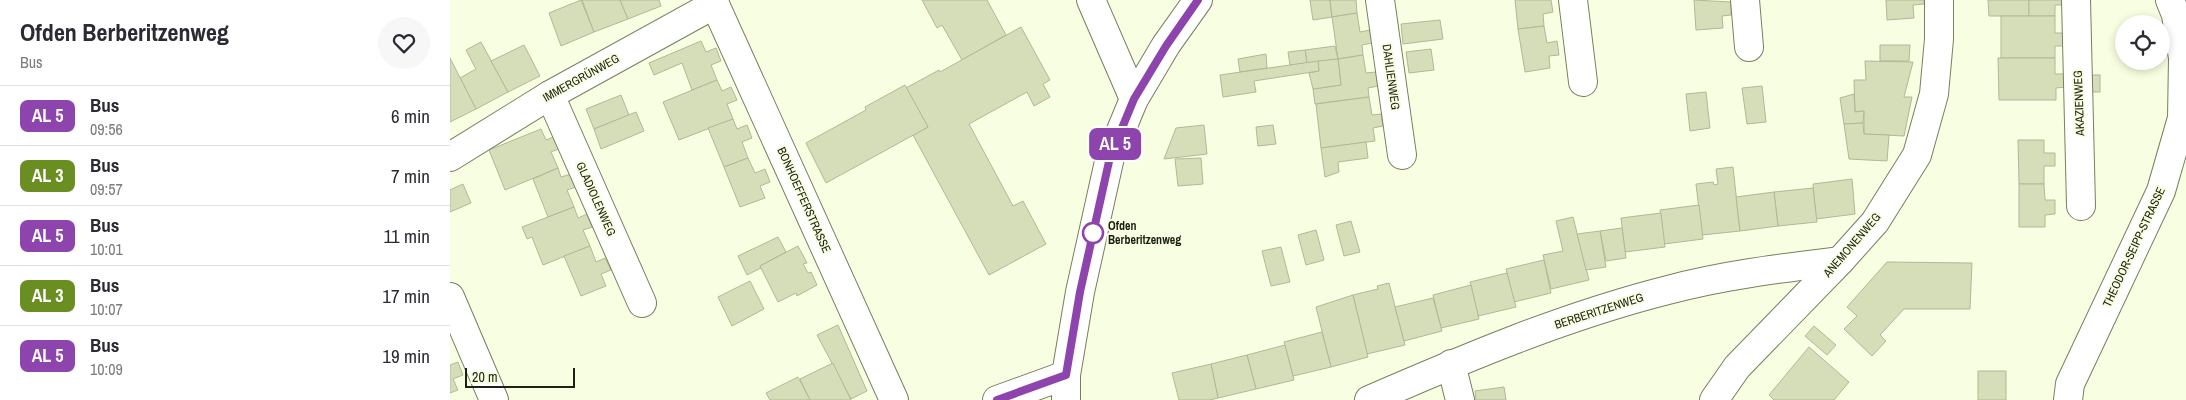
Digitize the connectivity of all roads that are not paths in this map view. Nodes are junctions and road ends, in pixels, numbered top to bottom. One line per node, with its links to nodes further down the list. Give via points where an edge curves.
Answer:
1 (1091, 0): 13 (street)
2 (1198, 0): 13 (street)
3 (1380, 0): 14 (street, DAHLIENWEG)
4 (1573, 0): 11 (street)
5 (1745, 0): 10 (street)
6 (1939, 0): 17 (street, ANEMONENWEG, via 1934,94 1917,155 1875,222)
7 (2076, 0): 16 (street, AKAZIENWEG)
8 (2170, 0): 28 (street, THEODOR-SEIPP-STRASSE, via 2176,15 2183,58 2182,118 2162,191 2070,384)
9 (714, 2): 12 (street, IMMERGRÜNWEG); 23 (street, BONHOEFFERSTRASSE)
10 (1749, 47)
11 (1582, 82)
12 (550, 95): 15 (street, IMMERGRÜNWEG); 19 (street, GLADIOLENWEG)
13 (1134, 99): 21 (street, via 1110,157 1080,292)
14 (1402, 155)
15 (450, 157)
16 (2082, 206)
17 (1840, 261): 20 (street, BERBERITZENWEG, via 1773,269 1668,289 1542,329); 27 (street, ANEMONENWEG, via 1737,367)
18 (450, 297): 22 (street)
19 (642, 303)
20 (1451, 364): 25 (street, BERBERITZENWEG); 26 (street)
21 (1066, 388): 24 (street)
22 (494, 400)
23 (894, 400)
24 (997, 400)
25 (1369, 400)
26 (1460, 400)
27 (1714, 400)
28 (2068, 400)

